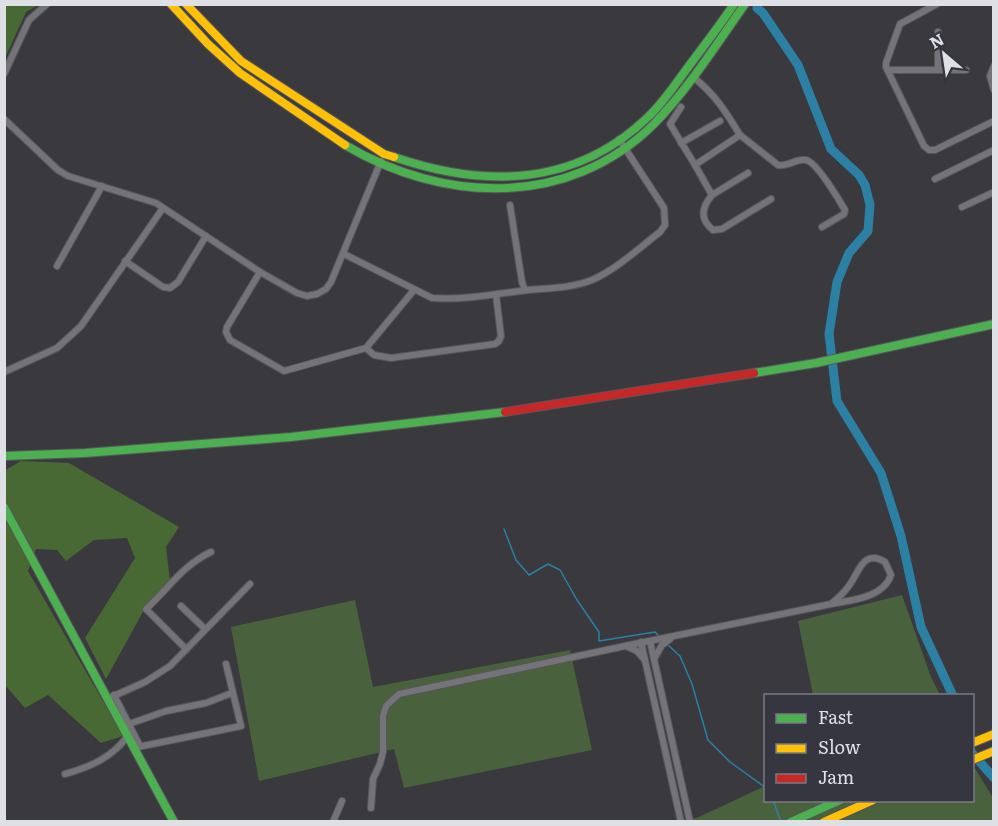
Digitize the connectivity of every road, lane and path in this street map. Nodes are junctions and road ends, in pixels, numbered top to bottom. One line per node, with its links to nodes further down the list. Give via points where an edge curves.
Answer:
1 (48, 4): 12 (street, via 29,20)
2 (171, 4): 25 (street, via 233,68 349,148)
3 (186, 4): 24 (street, via 241,61)
4 (734, 4): 20 (street, via 660,104)
5 (745, 4): 13 (street)
6 (937, 4): 9 (street, via 898,27 886,63)
7 (938, 32): 10 (street)
8 (993, 66): 14 (street)
9 (888, 70): 10 (street); 18 (street, via 929,150)
10 (938, 70): 11 (street)
11 (966, 70)
12 (4, 74)
13 (693, 77): 19 (street, via 718,100); 22 (street, via 666,112)
14 (993, 90)
15 (681, 108): 21 (street, via 670,124)
16 (4, 119): 29 (street, via 58,170)
17 (720, 121): 21 (street)
18 (993, 121)
19 (740, 135): 26 (street); 36 (street, via 778,165 810,161 845,210)
20 (619, 139): 22 (street); 24 (street, via 569,165 503,179 444,174)
21 (681, 143): 26 (street)
22 (624, 148): 25 (street, via 573,175 504,190 441,185); 43 (street, via 664,208 665,225 593,279 577,285)
23 (993, 150): 28 (street)
24 (384, 154): 25 (street)
25 (380, 164): 38 (street)
26 (694, 165): 31 (street)
27 (748, 173): 31 (street)
28 (935, 179)
29 (102, 186): 34 (street); 40 (street)
30 (993, 192): 35 (street)
31 (712, 195): 32 (street, via 702,212 713,230 722,229)
32 (771, 199)
33 (510, 205): 43 (street)
34 (163, 207): 37 (street); 39 (street)
35 (962, 207)
36 (822, 228)
37 (206, 236): 39 (street, via 170,288); 41 (street)
38 (344, 254): 41 (street, via 331,282 317,294 297,293); 42 (street)
39 (125, 261): 47 (street, via 91,313 69,338 52,351)
40 (57, 266)
41 (260, 272): 46 (street, via 227,327 230,340 284,371)
42 (414, 290): 44 (street, via 445,299); 46 (street)
43 (525, 290): 44 (street)
44 (496, 295): 46 (street, via 501,330 495,344 391,358 374,355)
45 (993, 324): 48 (street, via 816,363 498,413 291,437)
46 (366, 348)
47 (4, 372)
48 (6, 457)
49 (4, 507): 64 (street)
50 (211, 552): 59 (street, via 182,571 146,609)
51 (250, 584): 54 (street)
52 (831, 604): 52 (street, via 876,593 891,575 885,562 875,558 862,563 849,586); 55 (street)
53 (181, 606): 54 (street)
54 (205, 629): 59 (street)
55 (672, 637): 56 (street); 60 (street)
56 (650, 641): 57 (street); 60 (street)
57 (641, 642): 58 (street); 61 (street)
58 (625, 646): 61 (street, via 637,651); 75 (street, via 399,694 386,706 383,716 382,752 370,792)
59 (186, 649): 64 (street, via 170,666 145,682)
60 (653, 659): 79 (street)
61 (645, 661): 78 (street)
62 (225, 664): 63 (street)
63 (232, 693): 65 (street, via 166,711); 68 (street, via 241,726)
64 (110, 697): 65 (street)
65 (128, 731): 68 (street); 71 (street, via 112,754 87,768)
66 (993, 734): 67 (street)
67 (974, 742)
68 (136, 747): 76 (street)
69 (993, 751): 70 (street)
70 (974, 759)
71 (65, 774)
72 (342, 801): 77 (street)
73 (838, 802): 80 (street)
74 (871, 802): 81 (street)
75 (371, 808)
76 (174, 822)
77 (333, 822)
78 (681, 822)
79 (690, 822)
80 (791, 822)
81 (824, 822)

